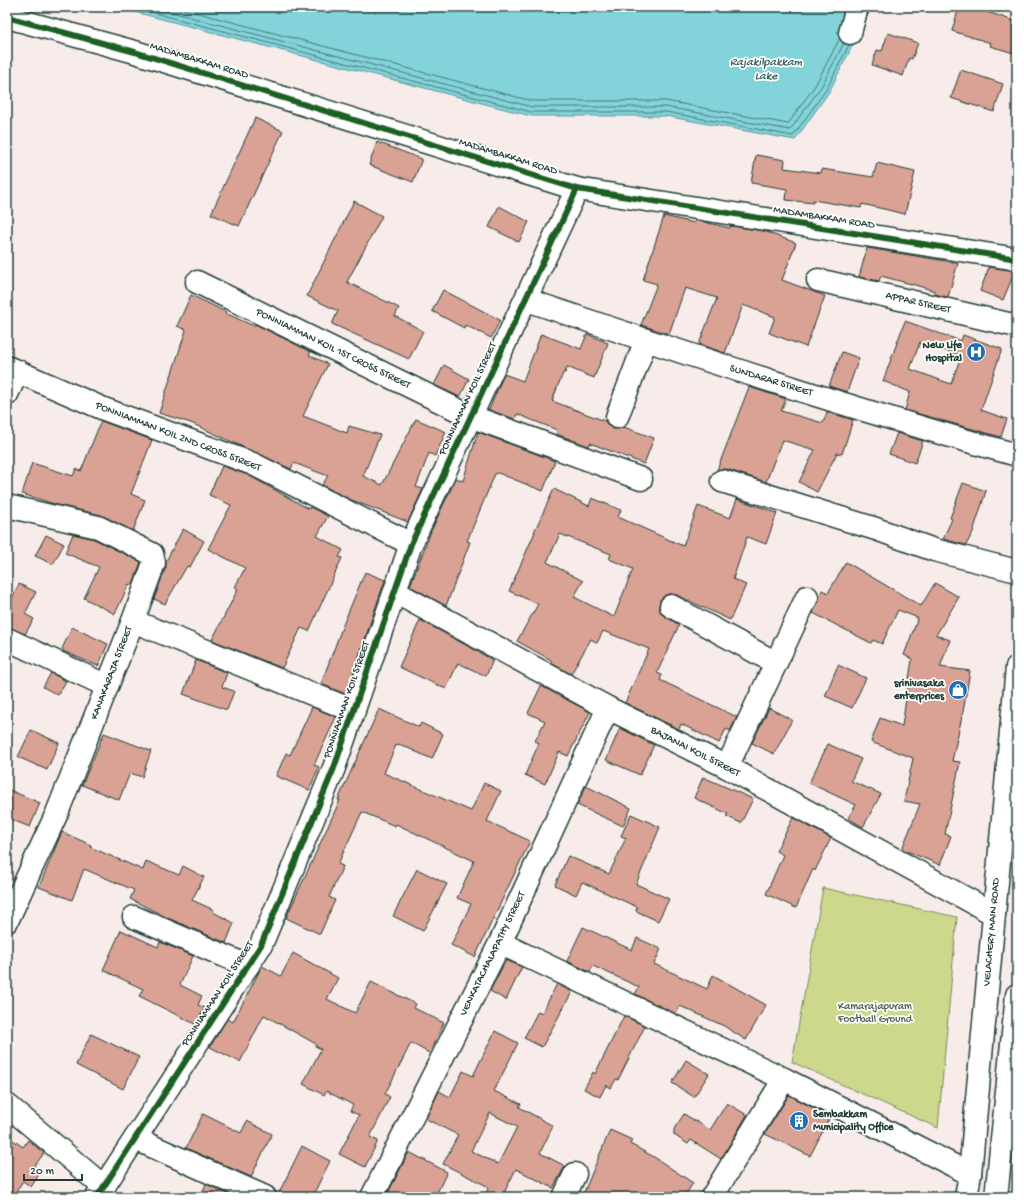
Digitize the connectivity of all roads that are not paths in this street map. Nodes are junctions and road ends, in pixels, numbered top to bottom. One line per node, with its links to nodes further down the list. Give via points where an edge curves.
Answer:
1 (857, 7): 3 (street)
2 (7, 16): 4 (street, MADAMBAKKAM ROAD, via 135,52)
3 (850, 32)
4 (577, 189): 5 (street, MADAMBAKKAM ROAD); 8 (street, PONNIAMMAN KOIL STREET)
5 (1017, 259)
6 (818, 280): 9 (street, APPAR STREET)
7 (197, 282): 13 (street, PONNIAMMAN KOIL 1ST CROSS STREET)
8 (526, 300): 10 (street, SUNDARAR STREET); 13 (street, PONNIAMMAN KOIL STREET)
9 (1017, 326)
10 (646, 340): 14 (street); 15 (street, SUNDARAR STREET, via 934,432)
11 (13, 369): 12 (street); 19 (street, PONNIAMMAN KOIL 2ND CROSS STREET, via 104,409 254,464)
12 (7, 394)
13 (470, 416): 16 (street, PONNIAMMAN KOIL 1ST CROSS STREET); 19 (street, PONNIAMMAN KOIL STREET)
14 (617, 417)
15 (1017, 455)
16 (641, 479)
17 (722, 481): 20 (street, via 876,529 934,550)
18 (7, 506): 24 (street, via 98,527 152,554 154,564)
19 (411, 544): 21 (street, PONNIAMMAN KOIL STREET)
20 (1017, 571)
21 (395, 592): 29 (street, BAJANAI KOIL STREET); 30 (street, PONNIAMMAN KOIL STREET)
22 (807, 597): 26 (street)
23 (670, 606): 26 (street)
24 (133, 621): 28 (street, KANAKARAJA STREET); 30 (street, KANAKARAJA STREET)
25 (7, 639): 28 (street)
26 (776, 663): 31 (street)
27 (1017, 667): 32 (street, VELACHERY MAIN ROAD)
28 (107, 686): 34 (street, KANAKARAJA STREET, via 58,813)
29 (608, 708): 31 (street, BAJANAI KOIL STREET); 35 (street, VENKATACHALAPATHY STREET)
30 (354, 711): 36 (street, PONNIAMMAN KOIL STREET, via 334,768 261,946)
31 (727, 767): 32 (street, BAJANAI KOIL STREET)
32 (994, 914): 42 (street, VELACHERY MAIN ROAD)
33 (134, 917): 36 (street)
34 (7, 921)
35 (500, 943): 38 (street); 45 (street, VENKATACHALAPATHY STREET)
36 (248, 966): 40 (street, PONNIAMMAN KOIL STREET)
37 (1017, 995): 49 (street)
38 (784, 1079): 42 (street); 47 (street)
39 (7, 1105): 43 (street)
40 (136, 1139): 43 (street, PONNIAMMAN KOIL STREET); 44 (street)
41 (575, 1174): 46 (street)
42 (970, 1174): 48 (street, VELACHERY MAIN ROAD)
43 (100, 1192)
44 (265, 1197)
45 (372, 1197)
46 (564, 1197)
47 (712, 1197)
48 (966, 1197)
49 (996, 1197)

